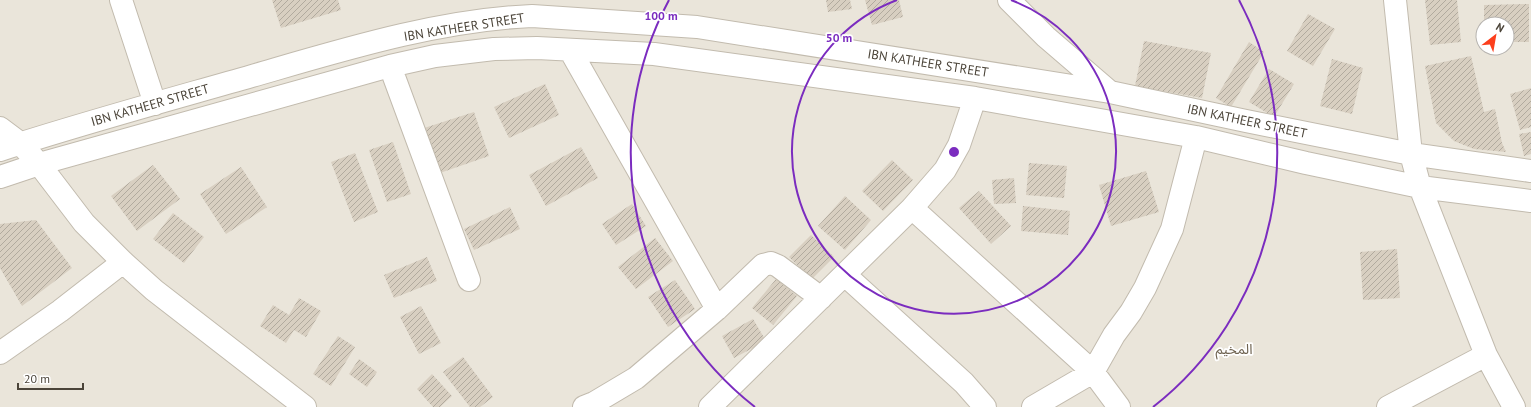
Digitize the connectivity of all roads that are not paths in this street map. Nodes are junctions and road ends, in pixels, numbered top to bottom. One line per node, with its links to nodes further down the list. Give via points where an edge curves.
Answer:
1 (120, 0): 10 (street)
2 (503, 0): 5 (street)
3 (1009, 0): 8 (street, via 1046,37)
4 (1395, 0): 14 (street)
5 (532, 16): 8 (street, IBN KATHEER STREET, via 697,27); 10 (street, IBN KATHEER STREET, via 506,17 425,30 343,50)
6 (570, 50): 7 (street, IBN KATHEER STREET, via 494,49 435,56); 9 (street, IBN KATHEER STREET, via 654,54); 25 (street)
7 (390, 66): 15 (street, IBN KATHEER STREET); 23 (street)
8 (1110, 92): 14 (street, IBN KATHEER STREET)
9 (974, 98): 12 (street, IBN KATHEER STREET); 20 (street, via 953,158)
10 (155, 104): 13 (street, IBN KATHEER STREET)
11 (0, 128): 13 (street)
12 (1196, 137): 18 (street, IBN KATHEER STREET); 28 (street, via 1172,229 1145,288)
13 (10, 146): 15 (street)
14 (1411, 154): 16 (street, IBN KATHEER STREET); 18 (street)
15 (39, 164): 17 (street, IBN KATHEER STREET); 21 (street, via 84,223)
16 (1531, 170)
17 (0, 177)
18 (1420, 187): 19 (street, IBN KATHEER STREET); 27 (street)
19 (1531, 201)
20 (912, 208): 22 (street); 28 (street)
21 (123, 262): 26 (street); 29 (street, via 154,290)
22 (845, 275): 24 (street); 32 (street, via 964,383)
23 (469, 280)
24 (822, 298): 25 (street, via 778,266 767,263 762,264); 31 (street)
25 (717, 309): 30 (street, via 636,378)
26 (0, 353)
27 (1486, 355): 35 (street); 36 (street)
28 (1093, 372): 33 (street); 34 (street)
29 (305, 407)
30 (584, 407)
31 (710, 407)
32 (985, 407)
33 (1033, 407)
34 (1119, 407)
35 (1388, 407)
36 (1514, 407)

